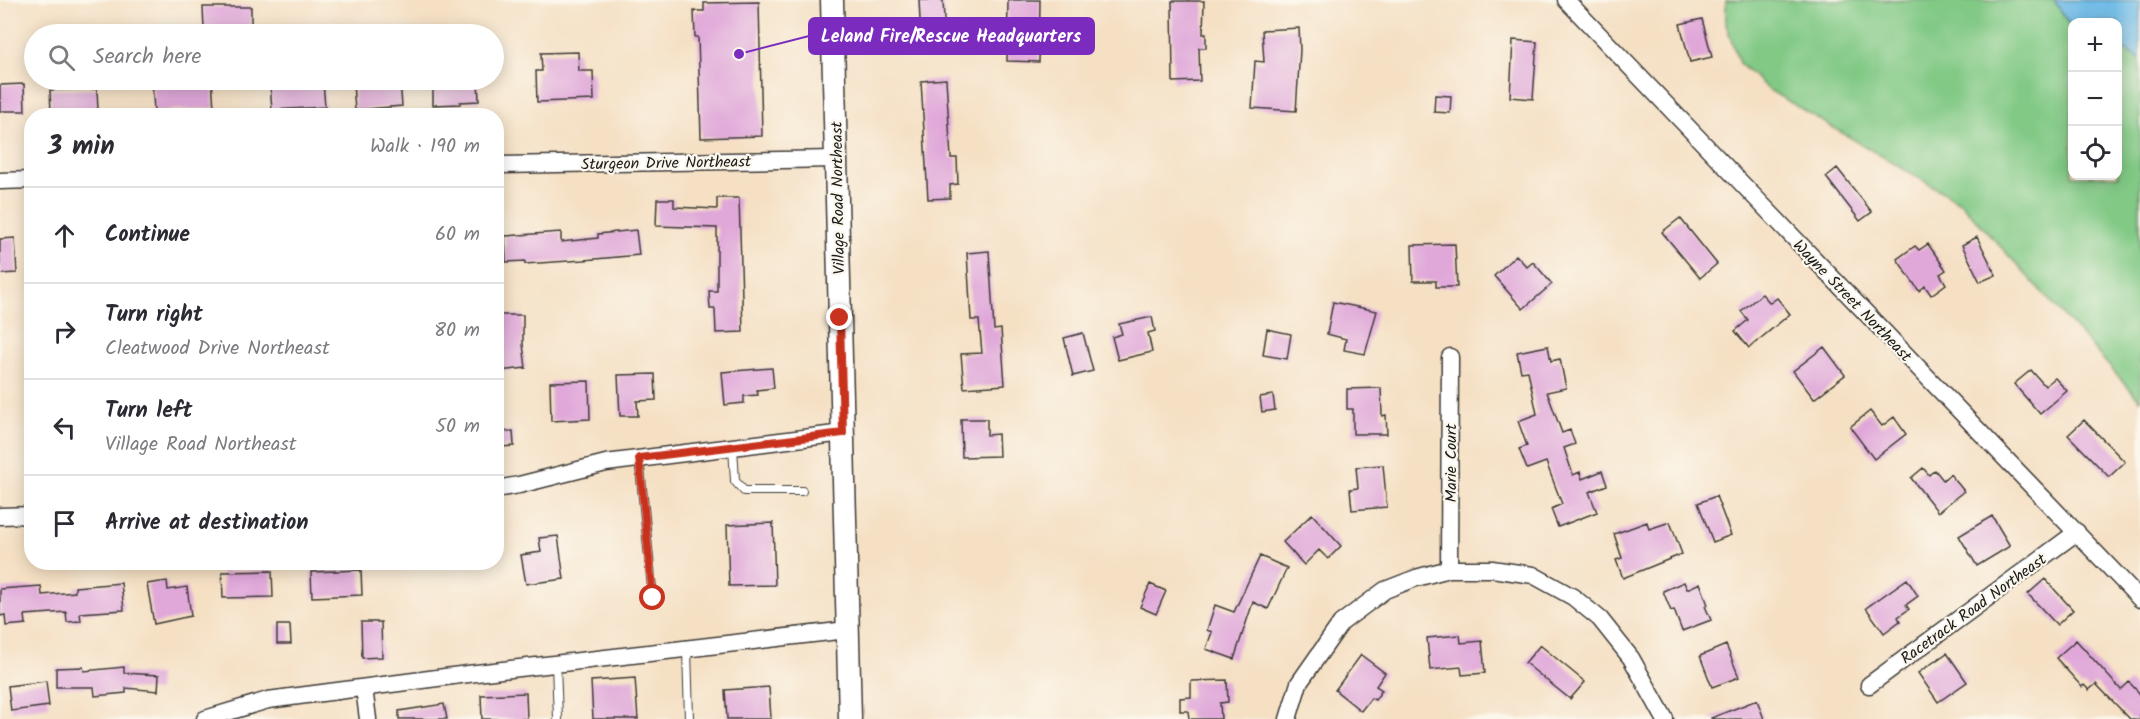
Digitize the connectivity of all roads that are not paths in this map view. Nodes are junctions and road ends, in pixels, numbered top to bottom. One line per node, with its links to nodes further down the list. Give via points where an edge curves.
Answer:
1 (832, 0): 3 (main road, Village Road Northeast)
2 (1566, 0): 15 (street, Wayne Street Northeast)
3 (837, 159): 4 (street, Sturgeon Drive Northeast); 8 (main road, Village Road Northeast)
4 (504, 165)
5 (24, 180): 6 (street)
6 (0, 181)
7 (1450, 357): 16 (street, Marie Court)
8 (843, 433): 9 (street); 19 (main road, Village Road Northeast)
9 (733, 446): 10 (street); 12 (lane, via 735,481 744,491)
10 (639, 458): 11 (street); 17 (lane)
11 (504, 488)
12 (802, 491)
13 (24, 515): 14 (street)
14 (0, 516)
15 (2078, 532): 18 (street, Wayne Street Northeast); 22 (street, Racetrack Road Northeast)
16 (1449, 569): 29 (street, via 1385,590 1341,623 1299,683); 30 (street, via 1492,569 1533,575 1573,597 1600,619 1631,658)
17 (653, 598)
18 (2140, 599)
19 (847, 630): 20 (street); 28 (main road, Village Road Northeast)
20 (687, 649): 21 (street); 27 (lane)
21 (556, 664): 23 (street); 26 (lane)
22 (1869, 685)
23 (364, 688): 24 (street, via 268,700); 25 (street)
24 (206, 719)
25 (368, 719)
26 (558, 719)
27 (689, 719)
28 (850, 719)
29 (1288, 719)
30 (1665, 719)

